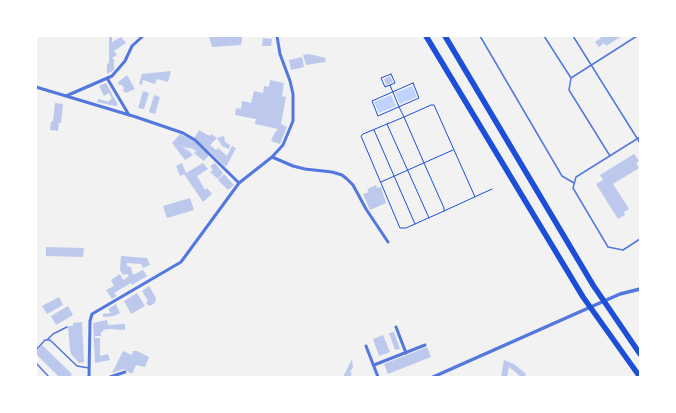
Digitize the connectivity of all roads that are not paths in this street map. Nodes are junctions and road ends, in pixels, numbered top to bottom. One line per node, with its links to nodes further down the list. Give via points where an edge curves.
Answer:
1 (143, 36): 10 (street, via 132,46 119,69)
2 (276, 36): 19 (street, via 290,81 294,105 293,121 283,145)
3 (426, 36): 42 (highway, via 583,297)
4 (445, 36): 32 (highway, via 593,285)
5 (480, 36): 21 (lane, via 562,176)
6 (544, 36): 11 (lane)
7 (573, 36): 9 (lane)
8 (637, 36): 9 (lane)
9 (592, 65): 11 (lane); 16 (lane)
10 (107, 78): 13 (street); 14 (street)
11 (571, 78): 18 (lane, via 569,90)
12 (36, 87): 13 (street)
13 (66, 96): 14 (street)
14 (129, 115): 20 (street, via 195,140)
15 (640, 137): 16 (lane)
16 (637, 139): 17 (lane); 18 (lane)
17 (640, 143)
18 (610, 156): 21 (lane, via 576,178)
19 (272, 157): 20 (street); 23 (street, via 293,166 342,175 353,185)
20 (239, 183): 35 (street, via 181,262 92,314)
21 (574, 183): 22 (lane, via 573,188 608,247 622,250)
22 (640, 239)
23 (388, 242)
24 (640, 289): 41 (street, via 620,294)
25 (67, 327): 27 (lane)
26 (396, 327): 31 (street)
27 (47, 340): 30 (lane); 35 (lane, via 80,368)
28 (425, 345): 31 (street)
29 (366, 346): 34 (street)
30 (36, 350)
31 (406, 353): 34 (street)
32 (640, 354)
33 (36, 363): 37 (lane)
34 (374, 365): 40 (street)
35 (90, 368): 38 (street)
36 (125, 372): 39 (street)
37 (49, 377)
38 (89, 377)
39 (110, 377)
40 (378, 377)
41 (433, 377)
42 (640, 377)

